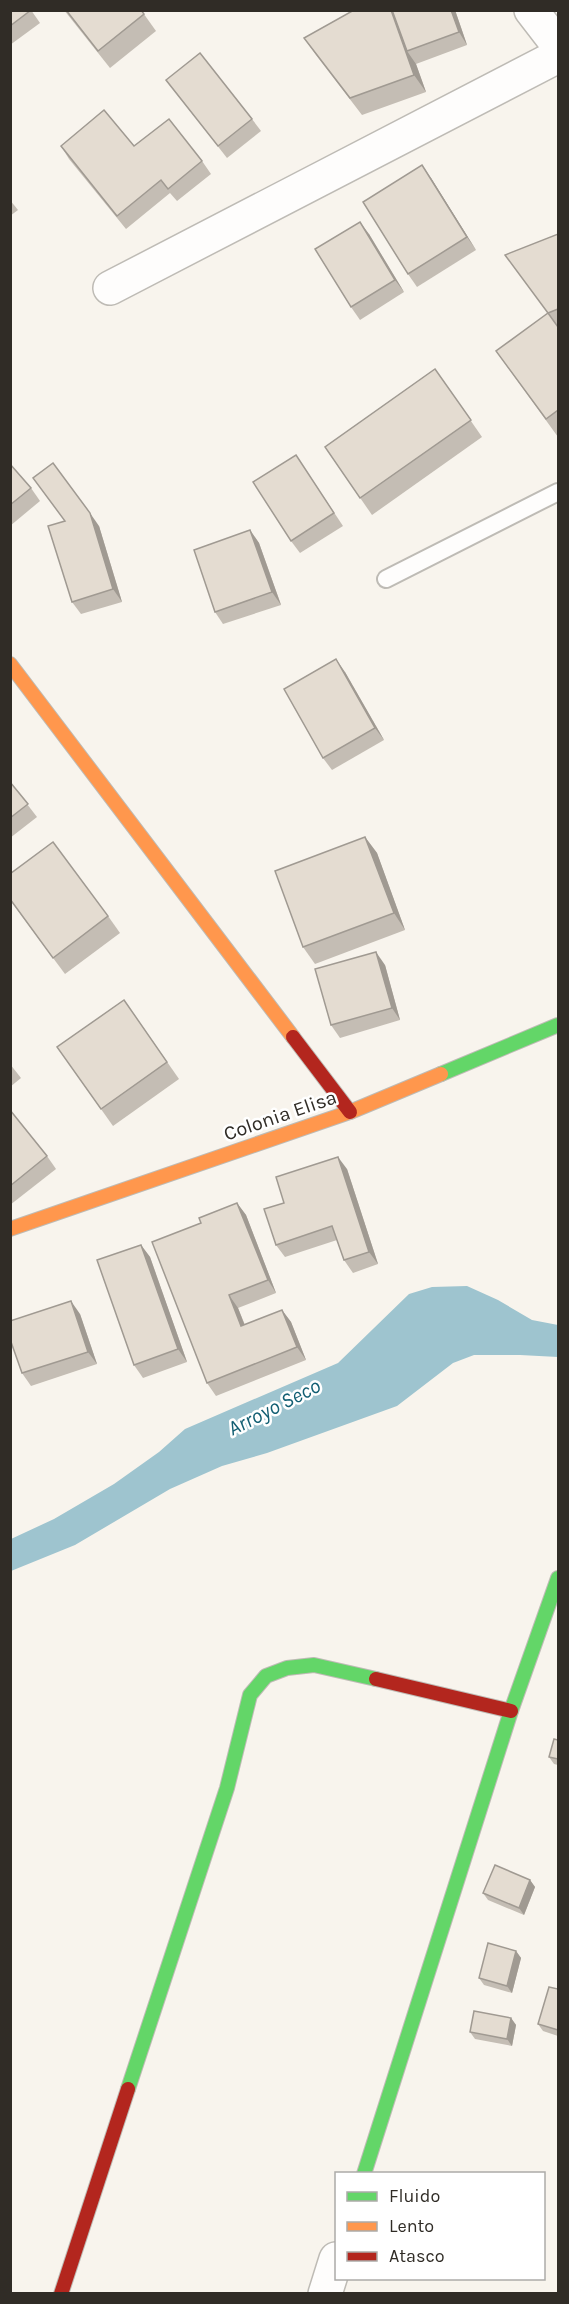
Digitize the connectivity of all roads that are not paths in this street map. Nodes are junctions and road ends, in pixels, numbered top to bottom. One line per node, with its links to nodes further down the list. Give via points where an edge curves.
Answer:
1 (531, 10): 2 (street)
2 (558, 45)
3 (558, 56): 4 (street)
4 (110, 288)
5 (558, 492): 6 (lane)
6 (386, 579)
7 (10, 664): 9 (street)
8 (558, 1025): 9 (street, Colonia Elisa)
9 (350, 1112): 10 (street, Colonia Elisa)
10 (10, 1230)
11 (558, 1578): 12 (street)
12 (511, 1711): 13 (street); 15 (street, via 314,1665 287,1668 266,1676 250,1695 227,1788)
13 (365, 2172)
14 (335, 2262): 16 (street)
15 (61, 2294)
16 (326, 2294)

